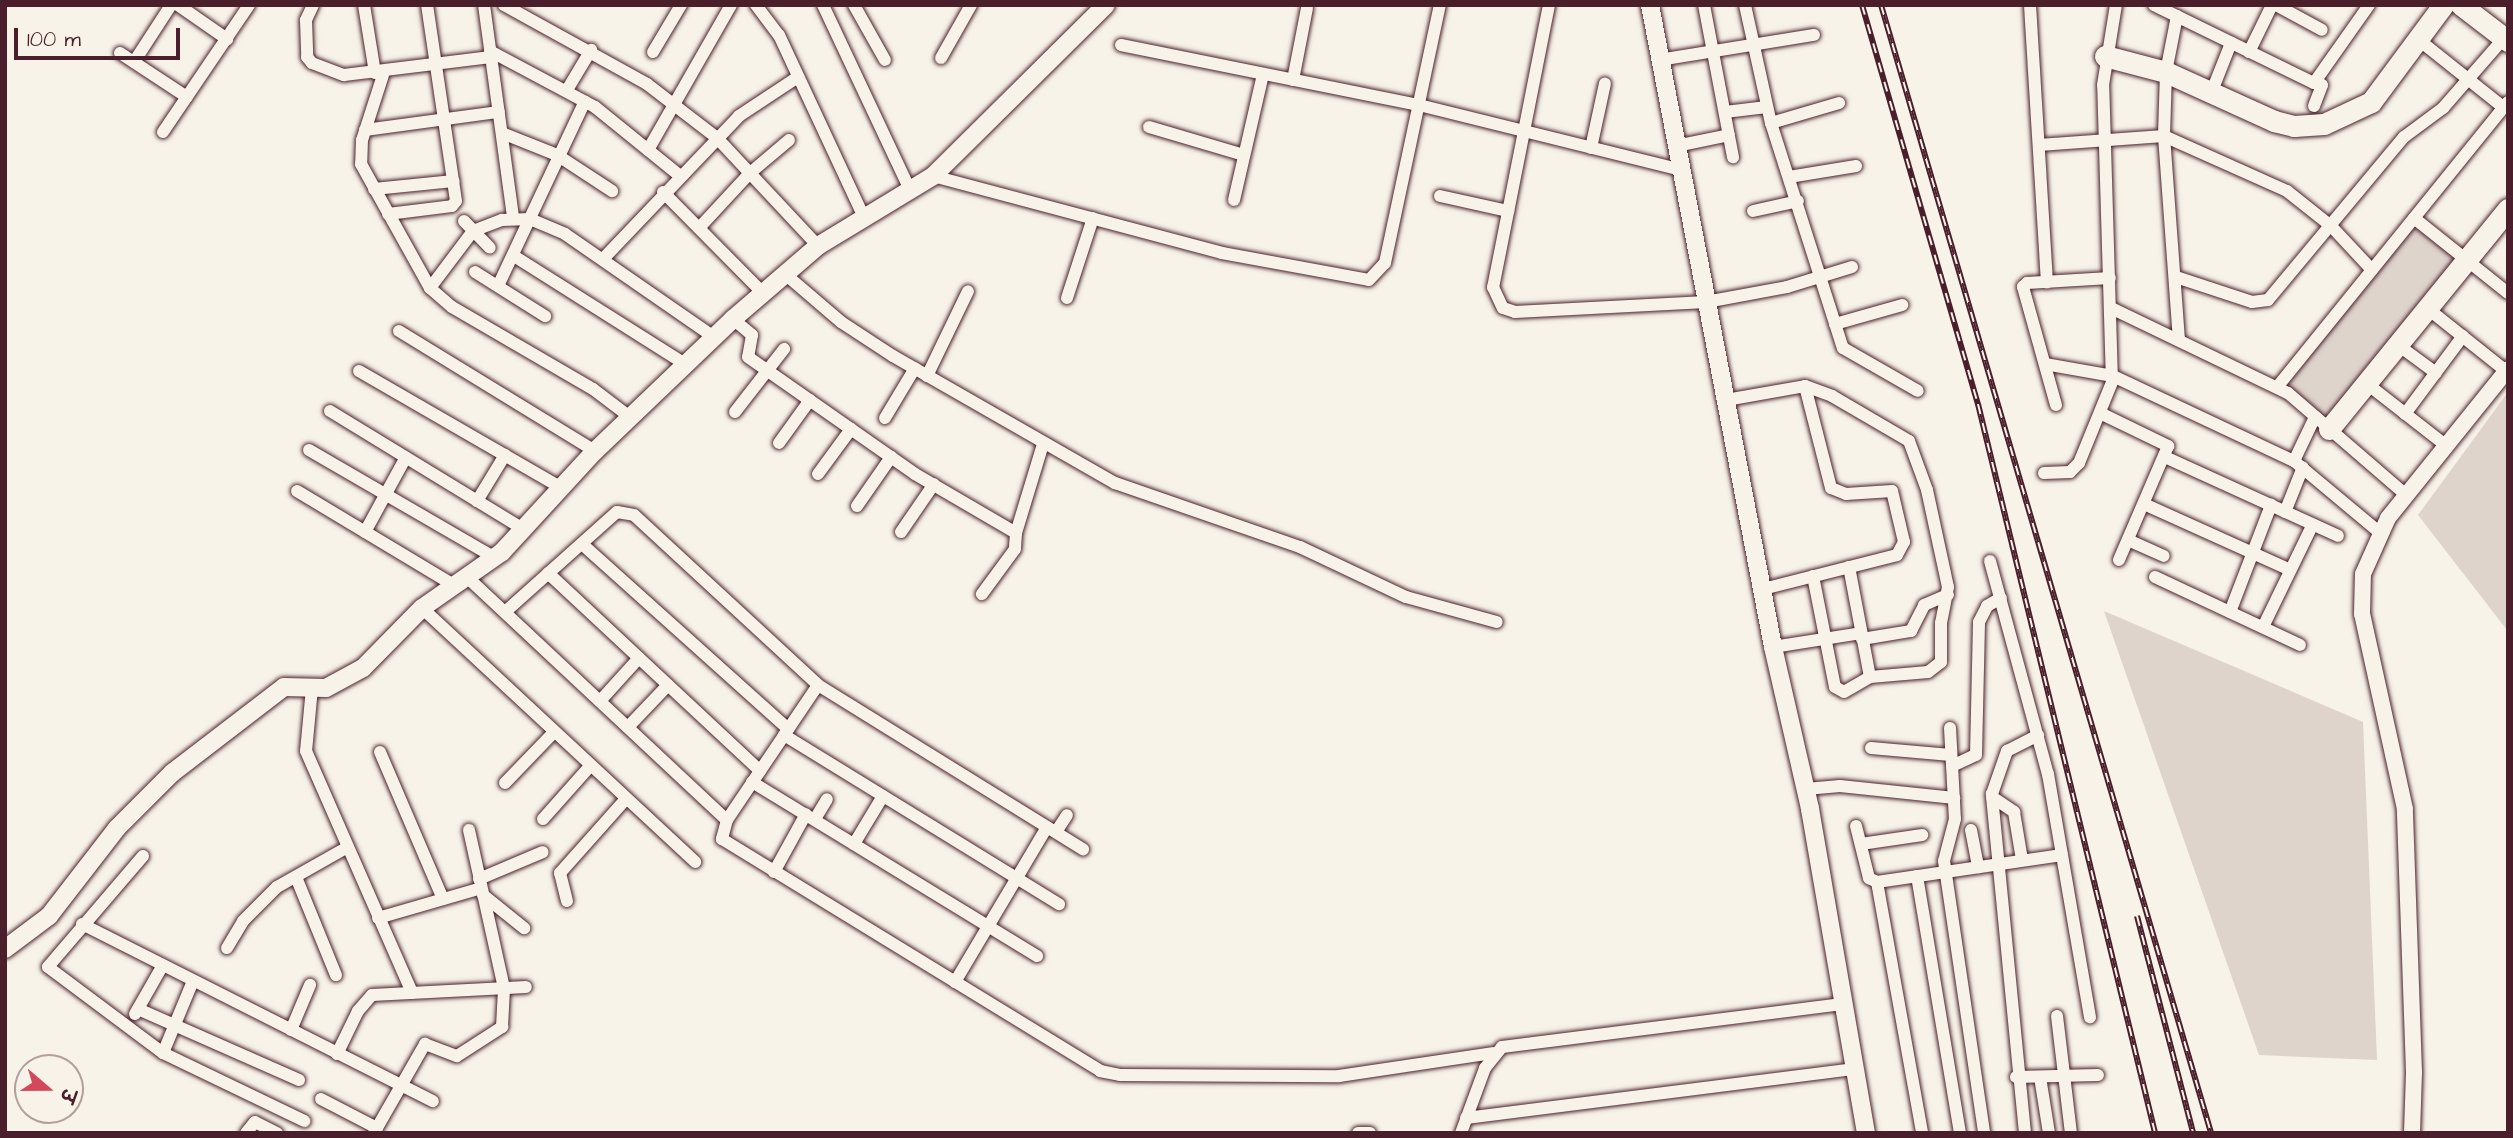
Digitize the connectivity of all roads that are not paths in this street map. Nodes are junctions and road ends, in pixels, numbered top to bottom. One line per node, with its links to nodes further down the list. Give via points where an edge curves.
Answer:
1 (171, 5): 48 (street)
2 (178, 5): 32 (street)
3 (249, 5): 32 (street)
4 (313, 5): 50 (street, via 306,20 307,57 312,63 351,76)
5 (365, 5): 50 (street)
6 (427, 5): 49 (street)
7 (484, 5): 43 (street)
8 (504, 5): 38 (street)
9 (681, 5): 39 (street)
10 (731, 5): 65 (street)
11 (756, 5): 53 (street, via 779,35)
12 (823, 5): 96 (street)
13 (854, 5): 46 (street)
14 (971, 5): 45 (street)
15 (1106, 5): 93 (main road)
16 (1440, 5): 64 (street)
17 (1549, 5): 74 (street)
18 (1650, 5): 47 (main road)
19 (1704, 5): 40 (street)
20 (1745, 5): 37 (street)
21 (2031, 5): 82 (street)
22 (2116, 5): 44 (street)
23 (2154, 5): 29 (street)
24 (2274, 5): 30 (street); 41 (street)
25 (2443, 5): 33 (main road)
26 (2460, 5): 34 (main road)
27 (2374, 6): 56 (street)
28 (1307, 8): 54 (street)
29 (2177, 16): 35 (street); 51 (street)
30 (2322, 30)
31 (1814, 35): 37 (street)
32 (227, 39): 60 (street)
33 (2419, 40): 55 (street); 59 (main road, via 2371,102 2324,124 2294,126 2274,121)
34 (2506, 40): 55 (street)
35 (2231, 43): 41 (street); 59 (street)
36 (1121, 45): 52 (street)
37 (1753, 47): 40 (street); 67 (street)
38 (591, 50): 58 (street); 65 (street)
39 (653, 52)
40 (1714, 52): 47 (street); 69 (street)
41 (2249, 52): 56 (street)
42 (120, 53): 48 (street)
43 (491, 54): 49 (street); 58 (street); 68 (street)
44 (2105, 56): 51 (main road); 80 (street)
45 (941, 58)
46 (885, 60)
47 (1659, 60): 83 (main road)
48 (134, 62): 60 (street)
49 (436, 65): 50 (street); 70 (street)
50 (379, 72): 73 (street)
51 (2166, 72): 59 (main road); 78 (street)
52 (1263, 74): 54 (street); 87 (street)
53 (798, 77): 79 (street, via 739,116); 107 (street)
54 (1293, 80): 64 (street)
55 (2469, 80): 63 (street); 113 (street, via 2443,108 2404,137)
56 (2317, 82): 66 (street, via 2322,85)
57 (1605, 83): 84 (street)
58 (567, 90): 61 (street)
59 (2212, 91)
60 (187, 97): 75 (street)
61 (586, 101): 85 (street); 86 (street)
62 (1839, 103): 71 (street)
63 (2505, 104): 110 (street)
64 (1419, 105): 74 (street); 109 (street, via 1385,263 1369,280 1222,253)
65 (674, 106): 79 (street); 85 (street)
66 (2314, 106)
67 (1767, 107): 69 (street); 71 (street)
68 (499, 112): 70 (street); 76 (street)
69 (1725, 112): 77 (street)
70 (444, 120): 73 (street); 95 (street)
71 (1771, 122): 94 (street)
72 (1149, 127): 87 (street)
73 (365, 130): 97 (street, via 361,164)
74 (1524, 131): 84 (street); 104 (street)
75 (163, 132)
76 (502, 133): 86 (street); 108 (street)
77 (1729, 135): 83 (street); 88 (street)
78 (2164, 136): 80 (street); 113 (street, via 2274,183); 125 (street)
79 (717, 138): 91 (street); 92 (street)
80 (2103, 138): 82 (street); 126 (street)
81 (789, 141): 91 (street)
82 (2039, 145): 127 (street)
83 (1676, 146): 90 (main road)
84 (1591, 148): 90 (street)
85 (648, 150): 92 (street)
86 (557, 155): 98 (street); 111 (street)
87 (1244, 155): 101 (street)
88 (1733, 157)
89 (1856, 166): 94 (street)
90 (1681, 170): 134 (main road)
91 (750, 173): 114 (street); 115 (street)
92 (679, 175): 99 (street)
93 (933, 176): 96 (main road); 109 (street)
94 (1789, 177): 102 (street)
95 (454, 181): 97 (street); 106 (street, via 456,201 452,206)
96 (909, 188): 107 (main road)
97 (374, 189): 106 (street)
98 (612, 191)
99 (663, 192): 114 (street); 118 (street)
100 (1440, 196): 104 (street)
101 (1234, 200)
102 (1798, 201): 105 (street); 124 (street)
103 (2508, 209): 119 (main road)
104 (1508, 211): 134 (street, via 1493,287 1503,308 1515,312)
105 (1753, 211)
106 (388, 214): 129 (street)
107 (864, 217): 115 (main road)
108 (513, 218): 111 (street); 112 (street)
109 (1093, 218): 133 (street)
110 (2414, 218): 119 (street); 121 (street)
111 (530, 219): 117 (street); 118 (street, via 565,234)
112 (469, 226): 116 (street); 129 (street)
113 (2331, 226): 121 (street); 125 (street, via 2262,303)
114 (699, 228): 131 (street)
115 (818, 246): 123 (main road)
116 (490, 248)
117 (514, 256): 128 (street); 147 (street)
118 (603, 259): 142 (street)
119 (2467, 260): 132 (street); 137 (main road)
120 (1852, 267): 124 (street)
121 (2372, 270): 158 (street)
122 (475, 272): 128 (street)
123 (785, 274): 131 (main road); 149 (street, via 841,322)
124 (1823, 277): 134 (street); 140 (street)
125 (2176, 277): 144 (street)
126 (2110, 278): 127 (street); 136 (street)
127 (2047, 282): 148 (street, via 2027,282 2023,287)
128 (498, 286): 138 (street)
129 (430, 288): 167 (street, via 452,307 593,389)
130 (968, 291): 154 (street)
131 (763, 293): 139 (main road)
132 (2508, 293)
133 (1067, 298)
134 (1706, 302): 161 (main road)
135 (1902, 304): 140 (street)
136 (2111, 308): 144 (street); 155 (street)
137 (2427, 308): 143 (street); 145 (main road)
138 (545, 316)
139 (733, 319): 142 (main road); 150 (street, via 751,335 748,357)
140 (1835, 324): 159 (street, via 1847,354)
141 (399, 331): 175 (street)
142 (713, 337): 147 (main road)
143 (2463, 337): 151 (street); 153 (street)
144 (2179, 340): 158 (street)
145 (2398, 345): 153 (street); 156 (main road)
146 (785, 349): 150 (street)
147 (685, 364): 167 (main road)
148 (2045, 364): 155 (street); 162 (street)
149 (915, 368): 154 (street); 168 (street)
150 (767, 370): 160 (street); 164 (street)
151 (2507, 370): 173 (street)
152 (359, 371): 176 (street)
153 (2436, 373): 166 (street)
154 (927, 376): 172 (street)
155 (2113, 376): 165 (street); 180 (street)
156 (2366, 383): 166 (street); 169 (main road)
157 (1805, 386): 161 (street); 207 (street, via 1831,488 1846,494 1886,489 1896,494 1901,550 1897,555); 215 (street, via 1832,396 1909,441 1927,490)
158 (2278, 386): 169 (street)
159 (1918, 391)
160 (810, 400): 170 (street); 171 (street)
161 (1726, 400): 213 (main road)
162 (2056, 405)
163 (330, 411): 177 (street)
164 (735, 412)
165 (2100, 413): 179 (street, via 2164,441); 181 (street, via 2074,469)
166 (2405, 414): 173 (street)
167 (631, 418): 175 (main road)
168 (885, 418)
169 (2322, 423): 180 (street); 187 (street)
170 (851, 429): 178 (street); 182 (street)
171 (779, 443)
172 (1043, 444): 198 (street); 220 (street, via 1115,483 1300,547 1406,597)
173 (2444, 444): 187 (street)
174 (309, 450): 186 (street)
175 (595, 451): 184 (main road)
176 (505, 455): 184 (street); 188 (street)
177 (406, 457): 186 (street); 188 (street)
178 (891, 457): 183 (street); 191 (street)
179 (2165, 457): 189 (street); 190 (street)
180 (2299, 464): 192 (street); 197 (street)
181 (2043, 473)
182 (818, 474)
183 (934, 484): 196 (street); 198 (street)
184 (562, 488): 194 (main road)
185 (297, 491): 195 (street)
186 (385, 494): 195 (street); 204 (street)
187 (2406, 495): 197 (street)
188 (477, 501): 194 (street)
189 (2144, 504): 200 (street); 202 (street)
190 (2270, 505): 192 (street); 202 (street)
191 (857, 506)
192 (2286, 512): 193 (street)
193 (2313, 524): 199 (street); 208 (street)
194 (525, 530): 204 (main road)
195 (365, 532): 212 (street)
196 (901, 532)
197 (2379, 532): 327 (street, via 2363,574 2361,603 2405,809)
198 (1016, 533): 214 (street, via 1015,549)
199 (2338, 536)
200 (2128, 540): 203 (street); 205 (street)
201 (582, 544): 209 (street); 229 (street, via 617,512 634,515); 235 (street)
202 (2253, 553): 208 (street); 219 (street)
203 (2164, 556)
204 (495, 558): 212 (main road)
205 (2119, 560)
206 (1990, 561): 216 (street)
207 (1849, 566): 210 (street); 222 (street)
208 (2290, 570): 221 (street)
209 (548, 573): 218 (street); 226 (street)
210 (1813, 576): 213 (street); 223 (street)
211 (2155, 577): 219 (street)
212 (462, 582): 217 (main road); 218 (street)
213 (1762, 589): 225 (main road)
214 (982, 594)
215 (1948, 594): 222 (street, via 1923,605 1911,631); 227 (street, via 1937,667 1928,672)
216 (2001, 598): 236 (street); 239 (street, via 1987,606 1979,622 1976,755)
217 (422, 608): 230 (main road, via 363,668 333,685); 234 (street)
218 (505, 612): 231 (street)
219 (2230, 612): 221 (street)
220 (1497, 622)
221 (2263, 627): 224 (street)
222 (1862, 636): 223 (street); 227 (street)
223 (1826, 639): 225 (street); 227 (street, via 1837,691 1844,692)
224 (2300, 645)
225 (1773, 647): 243 (main road)
226 (639, 658): 228 (street); 231 (street)
227 (1870, 677)
228 (668, 685): 232 (street); 241 (street)
229 (818, 685): 235 (street); 255 (street)
230 (312, 688): 260 (street, via 306,751); 284 (main road, via 284,687 172,773 117,828 49,916)
231 (600, 701): 232 (street)
232 (628, 727): 252 (street)
233 (1950, 728): 239 (street)
234 (554, 732): 240 (street); 242 (street)
235 (786, 732): 241 (street); 244 (street)
236 (2038, 735): 245 (street, via 2007,751); 263 (street)
237 (1871, 748): 239 (street)
238 (380, 752): 276 (street)
239 (1952, 760): 246 (street)
240 (590, 766): 247 (street); 251 (street)
241 (756, 776): 250 (street); 252 (street)
242 (505, 783)
243 (1806, 789): 246 (street, via 1840,786); 294 (main road)
244 (883, 796): 258 (street); 273 (street)
245 (1992, 797): 265 (street, via 2014,813); 267 (street)
246 (1954, 798): 269 (street, via 1955,820 1945,846)
247 (626, 799): 266 (street); 277 (street, via 560,873)
248 (827, 799): 250 (street)
249 (1067, 815): 255 (street)
250 (810, 817): 258 (street); 270 (street)
251 (543, 818)
252 (727, 820): 270 (street, via 722,839)
253 (1856, 826): 259 (street)
254 (469, 830): 275 (street)
255 (1052, 830): 261 (street); 273 (street)
256 (1971, 830): 268 (street)
257 (1922, 835): 259 (street)
258 (854, 844): 281 (street)
259 (1861, 844): 274 (street, via 1869,878)
260 (346, 848): 272 (street); 279 (street)
261 (1083, 849)
262 (542, 852): 275 (street)
263 (2062, 855): 265 (street); 297 (street)
264 (143, 856): 280 (street)
265 (2022, 860): 267 (street)
266 (695, 862)
267 (1998, 864): 268 (street); 307 (street, via 2012,986)
268 (1978, 867): 269 (street)
269 (1945, 871): 271 (street); 323 (street)
270 (774, 872): 289 (street)
271 (1917, 876): 274 (street); 322 (street)
272 (296, 877): 283 (street, via 261,901); 287 (street)
273 (1016, 879): 278 (street); 281 (street)
274 (1877, 882): 321 (street)
275 (481, 888): 276 (street); 282 (street); 292 (street)
276 (443, 899): 279 (street)
277 (567, 901)
278 (1059, 904)
279 (378, 918): 293 (street)
280 (82, 924): 286 (street); 298 (street, via 48,967)
281 (989, 925): 285 (street); 289 (street)
282 (524, 928)
283 (227, 948)
284 (5, 949)
285 (1037, 956)
286 (163, 965): 288 (street); 295 (street)
287 (336, 975)
288 (193, 981): 299 (street); 300 (street)
289 (955, 982): 303 (street, via 1100,1071 1120,1075 1339,1076)
290 (310, 985): 300 (street)
291 (526, 987): 292 (street)
292 (504, 988): 293 (street); 310 (street, via 504,1020 497,1033 457,1056 425,1044)
293 (412, 993): 302 (street, via 372,995)
294 (1844, 1004): 303 (street, via 1515,1043); 304 (main road)
295 (138, 1009): 298 (street); 299 (street)
296 (2057, 1016): 306 (street)
297 (2090, 1017)
298 (129, 1025): 301 (street)
299 (175, 1025): 301 (street); 309 (street)
300 (291, 1030): 302 (street)
301 (163, 1053): 313 (street)
302 (337, 1054): 310 (street)
303 (1492, 1054): 314 (street)
304 (1855, 1069): 314 (street); 320 (main road)
305 (2098, 1075): 306 (street)
306 (2061, 1076): 308 (street); 326 (street)
307 (2016, 1077): 308 (street); 324 (street)
308 (2040, 1077): 325 (street)
309 (299, 1080)
310 (400, 1085): 312 (street); 315 (street)
311 (321, 1099): 315 (street)
312 (433, 1101)
313 (304, 1122)
314 (1463, 1127)
315 (376, 1130)
316 (246, 1133): 317 (street, via 255,1122)
317 (277, 1133)
318 (1357, 1133): 319 (street)
319 (1370, 1133)
320 (1866, 1133)
321 (1922, 1133)
322 (1961, 1133)
323 (1984, 1133)
324 (2025, 1133)
325 (2049, 1133)
326 (2071, 1133)
327 (2412, 1133)

